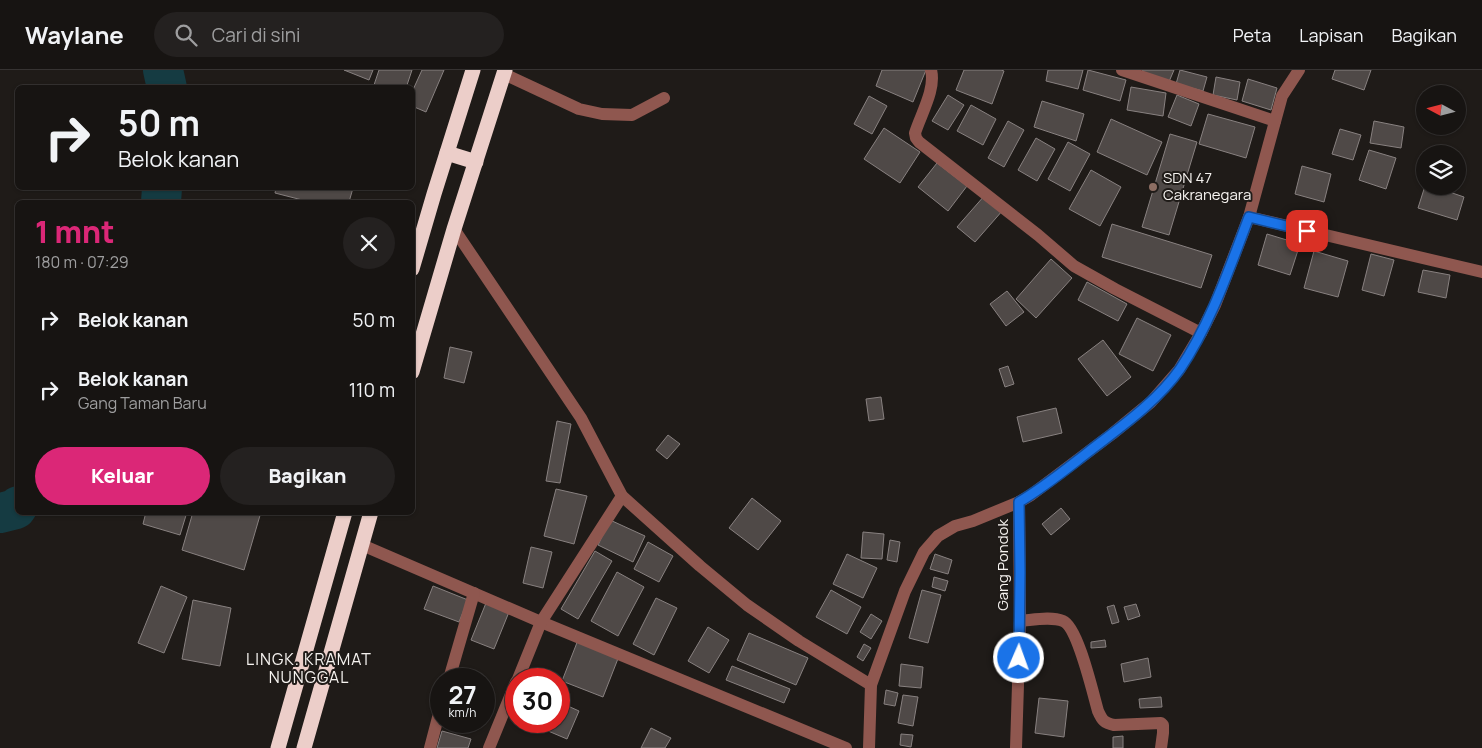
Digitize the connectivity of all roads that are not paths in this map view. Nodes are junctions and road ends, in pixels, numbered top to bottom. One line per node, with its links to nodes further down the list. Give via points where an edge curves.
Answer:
1 (473, 70): 8 (highway)
2 (931, 70): 14 (street, via 932,86 915,133 919,142 1074,266)
3 (1122, 70): 7 (street)
4 (1299, 70): 7 (street, via 1282,96)
5 (504, 72): 6 (street, via 579,108 602,114 632,115); 9 (highway)
6 (664, 98)
7 (1275, 121): 10 (street)
8 (447, 153): 9 (highway); 12 (highway)
9 (476, 162): 11 (highway)
10 (1249, 217): 13 (street); 14 (street)
11 (454, 229): 15 (highway); 16 (street, via 581,418)
12 (415, 259)
13 (1482, 272)
14 (1201, 333): 17 (street, via 1180,370 1151,402)
15 (415, 362)
16 (622, 496): 23 (street); 26 (street, via 747,605 798,641)
17 (1019, 502): 22 (street, Gang Pondok); 26 (street, via 955,526 938,536 924,552 905,590)
18 (345, 515): 30 (highway)
19 (370, 515): 20 (highway)
20 (362, 545): 21 (street); 31 (highway)
21 (474, 592): 23 (street); 24 (street)
22 (1020, 620): 35 (street, Gang Pondok); 36 (street, via 1054,619 1070,626 1102,720 1114,725 1161,723)
23 (542, 622): 25 (street); 33 (street)
24 (452, 668)
25 (523, 668)
26 (871, 685): 34 (street)
27 (505, 713): 29 (street)
28 (434, 733): 32 (street)
29 (493, 747)
30 (278, 748)
31 (304, 748)
32 (430, 748)
33 (846, 748)
34 (869, 748)
35 (1016, 748)
36 (1161, 748)

